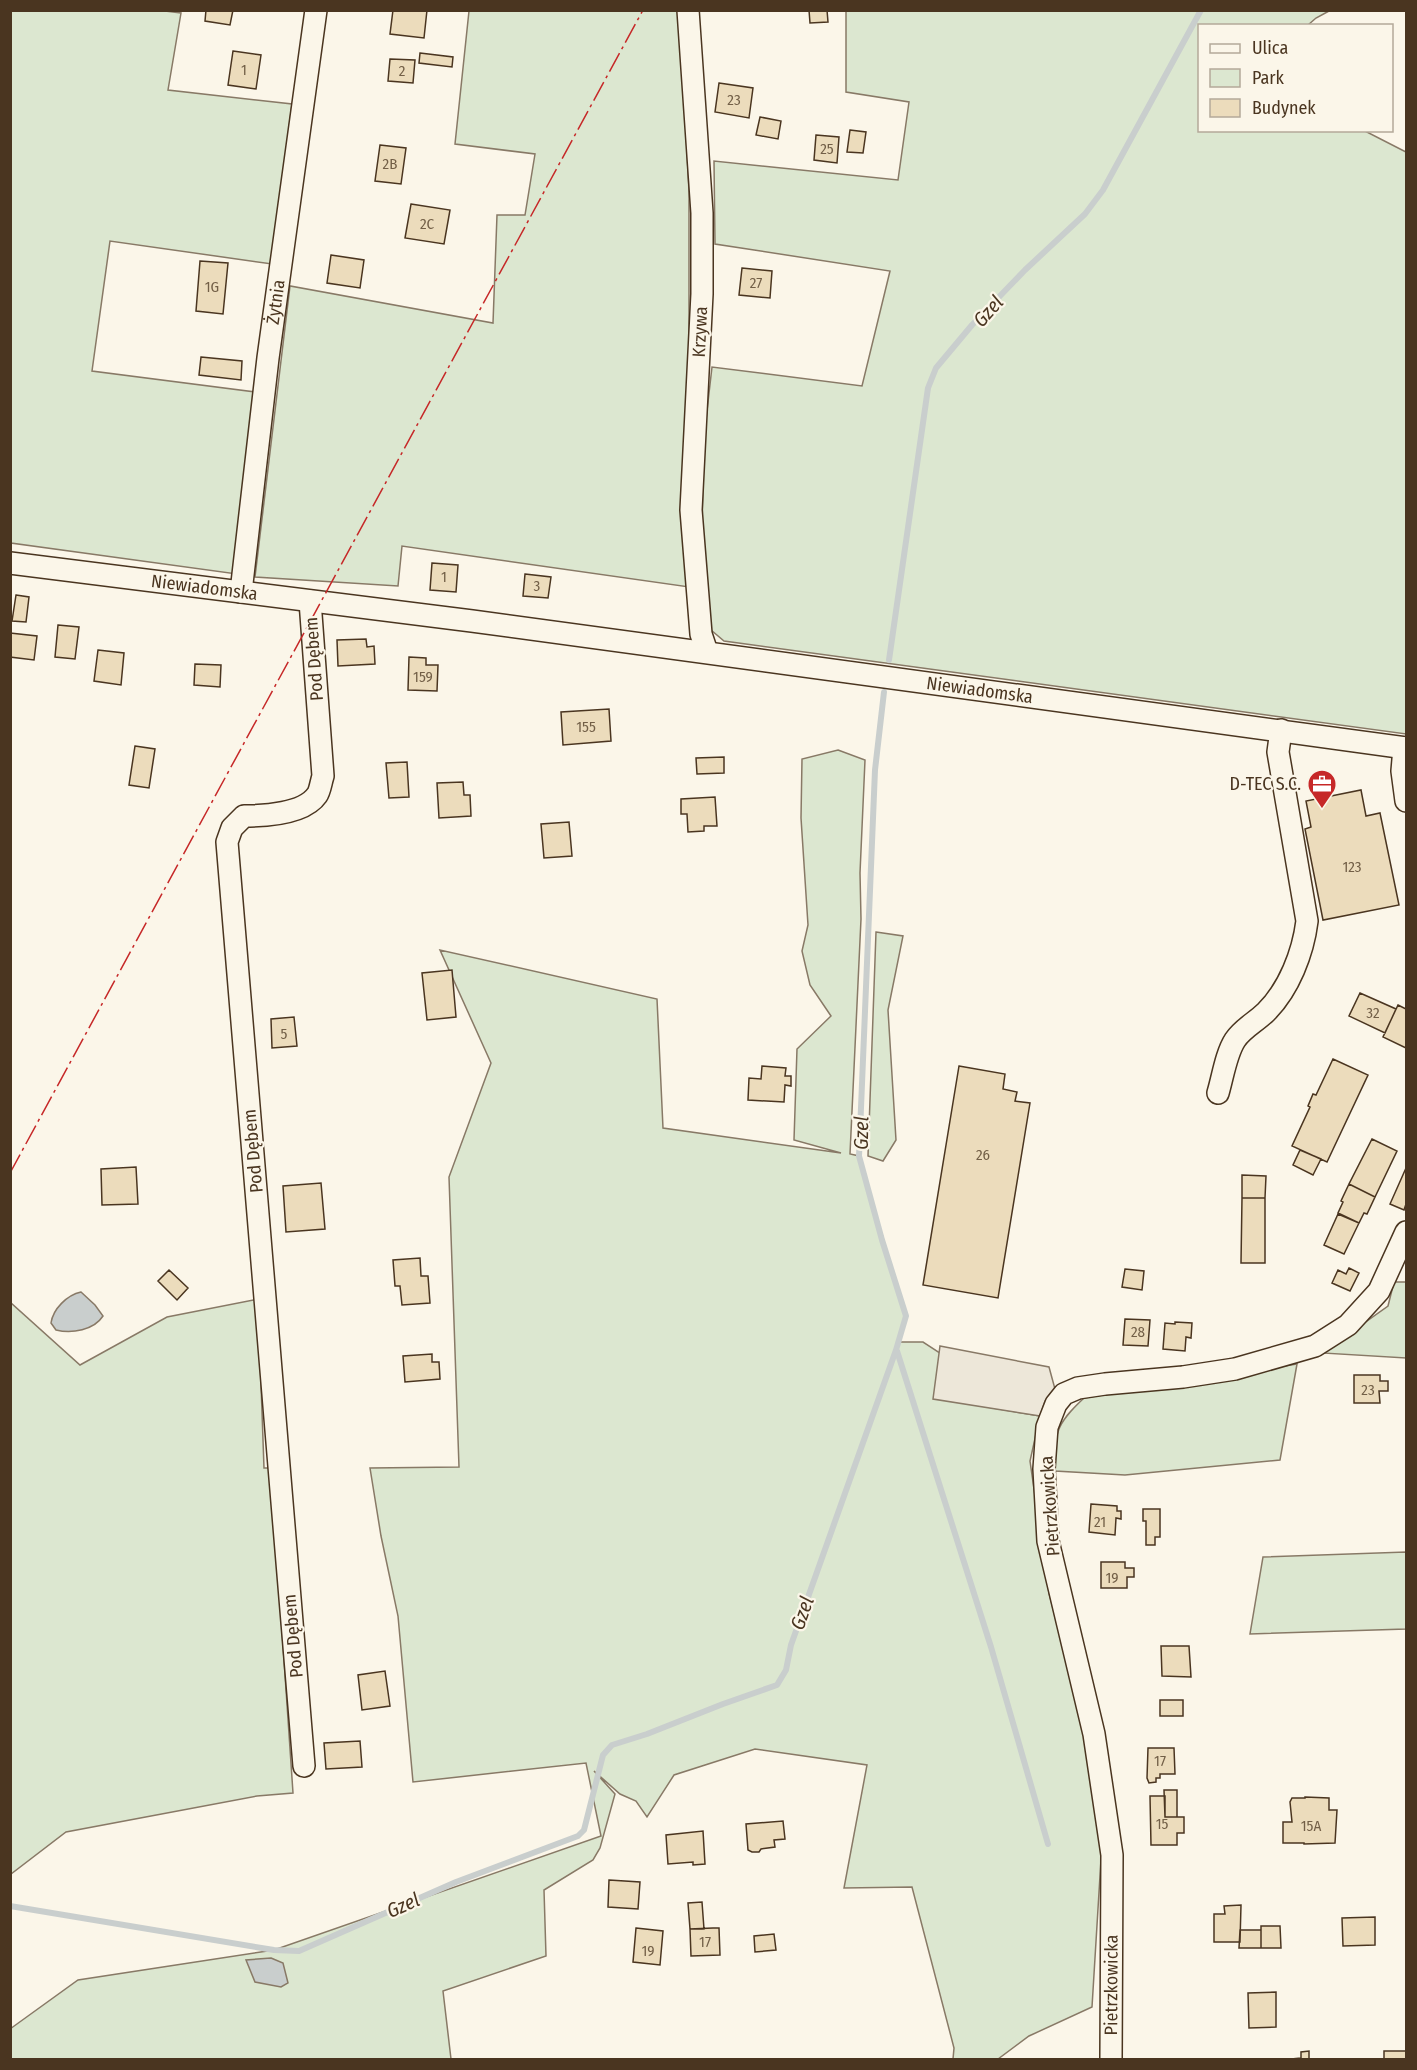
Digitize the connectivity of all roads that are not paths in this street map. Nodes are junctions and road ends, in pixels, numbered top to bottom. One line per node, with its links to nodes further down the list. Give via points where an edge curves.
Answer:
1 (316, 10): 4 (street, Żytnia, via 268,358)
2 (688, 10): 6 (street, Krzywa, via 702,213 691,510 701,634)
3 (10, 562): 4 (street, Niewiadomska)
4 (241, 592): 5 (street, Niewiadomska)
5 (310, 601): 6 (street, Niewiadomska); 12 (street, Pod Dębem, via 323,776 318,795 305,806 272,815 244,816 232,828 227,842)
6 (706, 652): 7 (street, Niewiadomska)
7 (1281, 730): 8 (street, Niewiadomska); 10 (street, via 1278,752 1306,934 1285,987 1266,1012 1233,1042)
8 (1406, 748): 9 (street, via 1402,771)
9 (1407, 801)
10 (1218, 1093)
11 (1407, 1232): 13 (street, Pietrzkowicka, via 1379,1291 1348,1325 1315,1346 1234,1369 1078,1388 1064,1394 1056,1404 1047,1427 1044,1469 1048,1541 1094,1734 1112,1855)
12 (304, 1766)
13 (1111, 2060)

